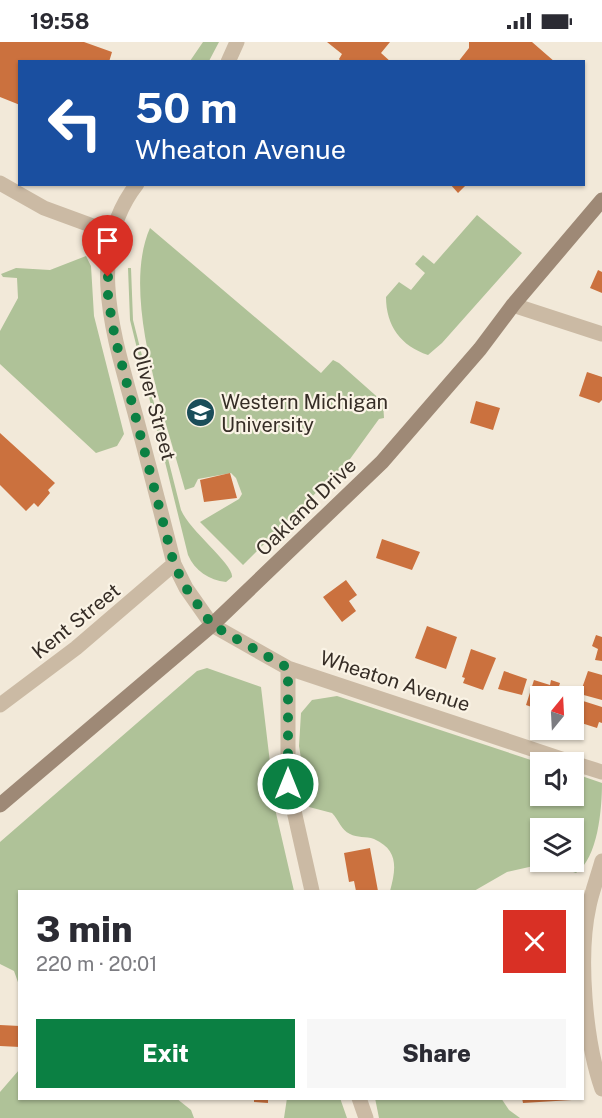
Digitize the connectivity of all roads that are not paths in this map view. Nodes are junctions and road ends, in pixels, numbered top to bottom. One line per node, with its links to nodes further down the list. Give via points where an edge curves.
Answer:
1 (237, 42): 2 (street)
2 (229, 60)
3 (0, 183): 6 (street, via 44,208)
4 (136, 186): 6 (street, Oliver Street)
5 (602, 200): 7 (main road, Oakland Drive)
6 (112, 233): 9 (street, Oliver Street, via 108,298 115,338)
7 (513, 305): 8 (street); 10 (main road, Oakland Drive, via 480,350 382,462)
8 (602, 334)
9 (174, 564): 10 (street, Oliver Street); 12 (street, Kent Street, via 76,648)
10 (212, 625): 11 (street, Wheaton Avenue); 16 (main road, Oakland Drive)
11 (288, 668): 13 (street, Wheaton Avenue); 18 (street, via 288,784)
12 (0, 705)
13 (542, 752)
14 (584, 766): 15 (street, Wheaton Avenue)
15 (602, 772)
16 (0, 805)
17 (602, 861): 19 (street, via 589,907 584,949 589,1037)
18 (312, 890)
19 (602, 1089)
20 (360, 1100): 21 (street)
21 (366, 1118)

